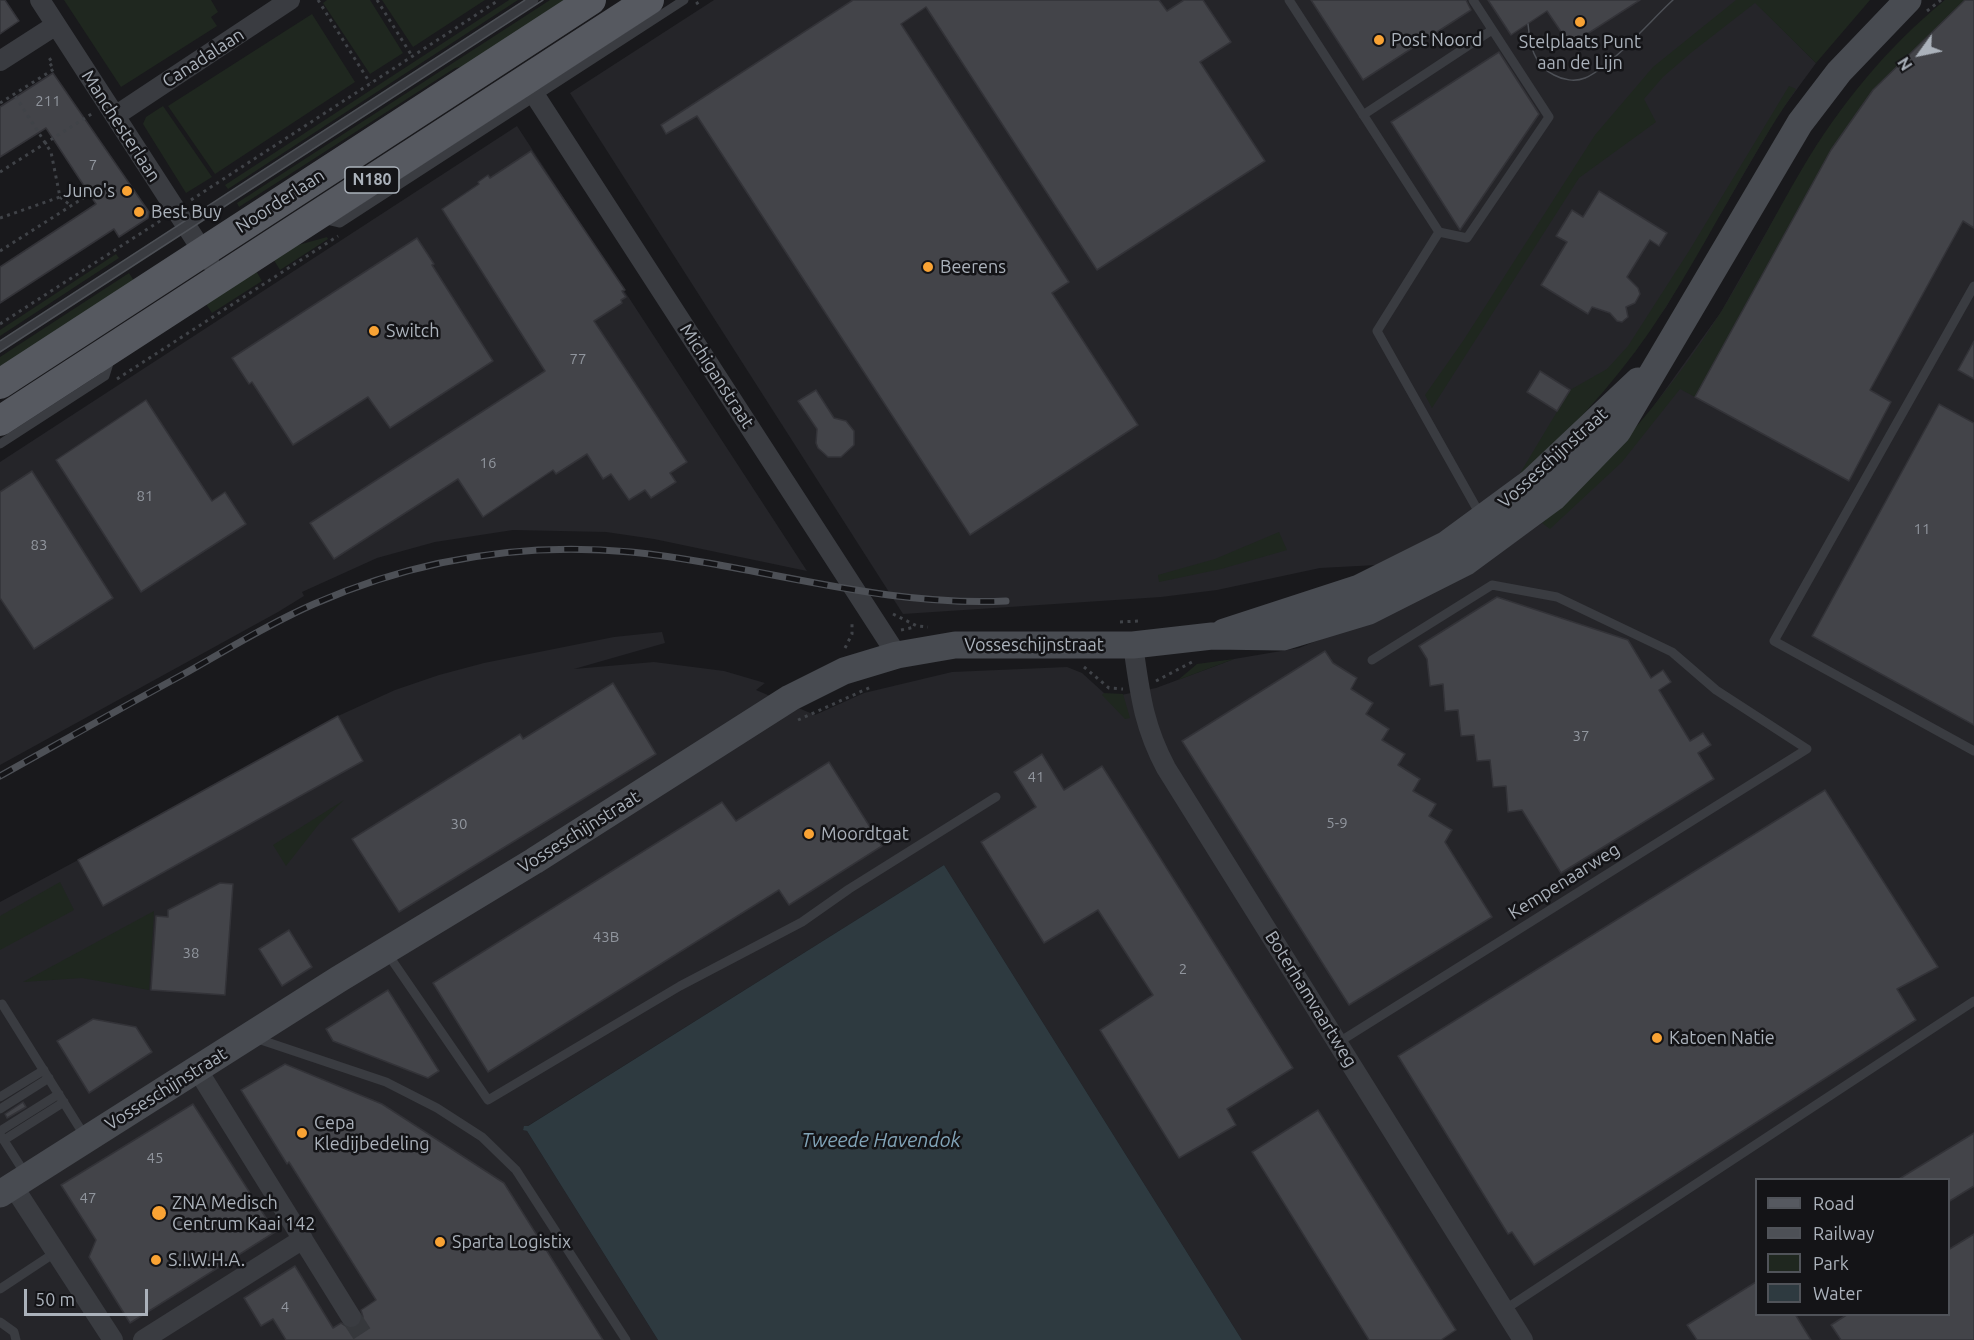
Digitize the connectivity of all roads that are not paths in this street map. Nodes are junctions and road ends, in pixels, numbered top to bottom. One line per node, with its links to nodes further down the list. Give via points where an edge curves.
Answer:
1 (40, 0): 10 (street, Manchesterlaan)
2 (290, 0): 14 (street, Canadalaan)
3 (534, 0): 17 (lane)
4 (591, 0): 16 (main road, Noorderlaan / N180)
5 (649, 0): 16 (main road, Noorderlaan / N180)
6 (684, 0): 13 (lane, Noorderlaan)
7 (1289, 0): 15 (lane)
8 (1473, 0): 11 (lane)
9 (1908, 0): 24 (street, Vosseschijnstraat, via 1839,72 1800,123)
10 (56, 25): 12 (street); 14 (street, Manchesterlaan)
11 (1492, 30): 15 (lane); 18 (lane, via 1549,117 1467,238)
12 (0, 61)
13 (536, 97): 16 (lane, Noorderlaan, via 340,223); 32 (street, Michiganstraat)
14 (111, 110): 17 (street, Manchesterlaan)
15 (1363, 115): 18 (lane)
16 (313, 201): 19 (main road, Noorderlaan / N180); 20 (main road, Noorderlaan / N180)
17 (181, 218): 19 (street, Manchesterlaan); 22 (lane)
18 (1439, 232): 28 (lane, via 1377,331)
19 (203, 251): 20 (street, Manchesterlaan); 25 (main road, Noorderlaan / N180)
20 (220, 278): 23 (main road, Noorderlaan / N180)
21 (1974, 286): 34 (lane, via 1774,641)
22 (0, 347)
23 (115, 347): 26 (main road, Noorderlaan / N180); 27 (lane, via 105,376)
24 (1654, 366): 28 (street, Vosseschijnstraat, via 1591,423); 28 (street, Vosseschijnstraat, via 1618,431 1570,482)
25 (0, 384)
26 (0, 421)
27 (0, 444)
28 (1492, 528): 29 (lane, via 1420,578); 29 (street, Vosseschijnstraat, via 1466,562); 31 (street, Vosseschijnstraat, via 1359,588)
29 (1404, 595): 31 (street, Vosseschijnstraat, via 1342,620 1283,637)
30 (1136, 633): 31 (street, Vosseschijnstraat); 32 (street, Vosseschijnstraat, via 931,647); 40 (street, Boterhamvaartweg, via 1144,718 1156,749)
31 (1212, 636)
32 (897, 655): 36 (street, Vosseschijnstraat, via 844,671 790,698)
33 (1372, 660): 40 (lane, Kempenaarweg, via 1492,585 1557,597 1672,652 1716,690 1807,749)
34 (1974, 751)
35 (996, 797): 36 (lane, via 802,922 680,986 488,1100)
36 (386, 951): 39 (street, Vosseschijnstraat)
37 (1974, 1001): 52 (lane)
38 (2, 1004): 42 (lane)
39 (250, 1036): 41 (street, Vosseschijnstraat); 58 (lane, via 386,1082 482,1137 516,1170)
40 (1339, 1042): 52 (street, Boterhamvaartweg)
41 (197, 1069): 47 (street, Vosseschijnstraat); 49 (street)
42 (46, 1074): 43 (lane); 44 (lane); 45 (lane)
43 (0, 1097)
44 (61, 1098): 46 (lane); 47 (lane)
45 (0, 1108)
46 (1, 1135): 48 (lane)
47 (87, 1140): 48 (street, Vosseschijnstraat)
48 (14, 1186): 50 (street)
49 (303, 1239): 53 (street); 57 (street)
50 (56, 1252): 51 (lane); 56 (street)
51 (0, 1289)
52 (1504, 1310): 59 (street, Boterhamvaartweg)
53 (351, 1317)
54 (0, 1322): 55 (lane, via 14,1332)
55 (16, 1340)
56 (112, 1340)
57 (143, 1340)
58 (626, 1340)
59 (1523, 1340)

